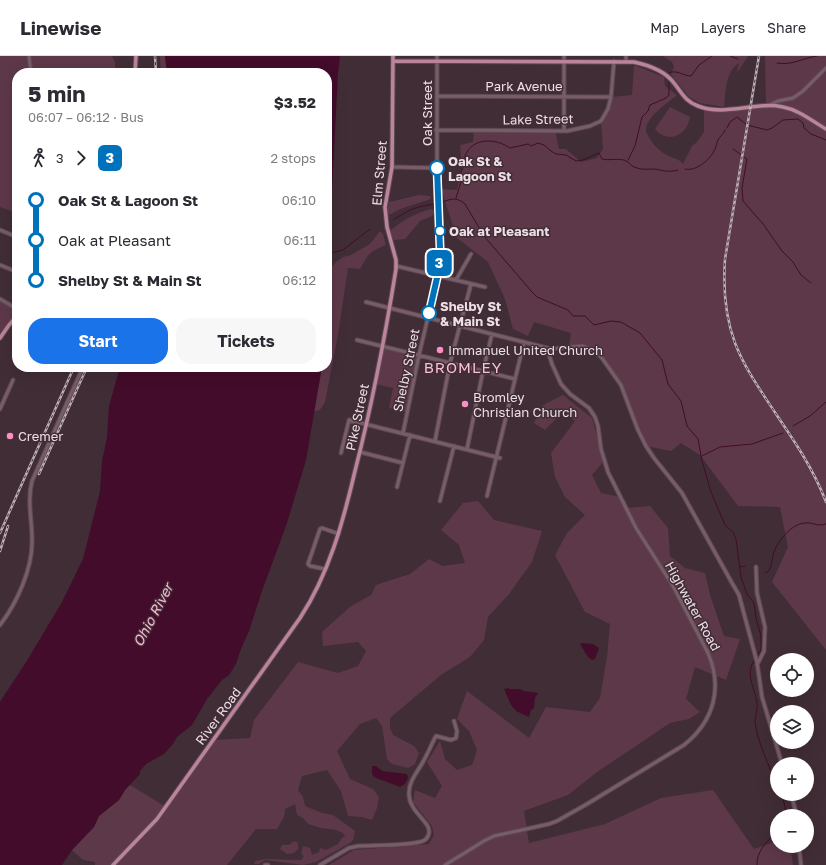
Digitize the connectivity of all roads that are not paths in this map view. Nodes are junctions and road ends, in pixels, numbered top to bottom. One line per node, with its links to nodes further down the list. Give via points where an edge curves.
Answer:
1 (29, 56): 13 (street)
2 (136, 56): 14 (main road)
3 (393, 56): 10 (main road, Elm Street)
4 (437, 56): 7 (street, Oak Street)
5 (564, 56): 11 (street)
6 (626, 56): 9 (street)
7 (437, 61): 10 (main road); 11 (main road); 16 (street, Oak Street)
8 (614, 61): 9 (main road); 11 (main road); 18 (street, Lake Street)
9 (626, 61): 19 (main road, via 648,66 669,78 686,99 697,106 721,110)
10 (393, 62): 23 (main road, Elm Street)
11 (564, 62): 17 (street)
12 (822, 66): 15 (street)
13 (30, 68)
14 (135, 68)
15 (825, 68): 19 (street, via 793,98)
16 (436, 96): 17 (street, Park Avenue); 21 (street, Oak Street)
17 (564, 97): 18 (street, Park Avenue); 22 (street)
18 (611, 97): 22 (street, Lake Street, via 601,121 590,126)
19 (766, 106): 20 (main road, via 782,106 794,110)
20 (826, 129)
21 (436, 130): 22 (street, Lake Street); 24 (street, Oak Street)
22 (564, 130)
23 (392, 167): 24 (street); 30 (main road, Elm Street, via 386,202 386,220)
24 (437, 168): 27 (street, Oak Street)
25 (0, 230): 26 (street)
26 (12, 235)
27 (440, 241): 32 (street, Shelby Street)
28 (471, 254): 33 (street)
29 (0, 265): 31 (street)
30 (396, 266): 32 (street); 39 (main road, Pike Street)
31 (12, 270)
32 (438, 275): 33 (street); 40 (street, Shelby Street)
33 (456, 280): 34 (street)
34 (471, 284): 35 (street); 42 (street)
35 (485, 287)
36 (0, 299): 38 (street)
37 (366, 302): 39 (street)
38 (12, 306)
39 (390, 307): 40 (street); 47 (main road, Pike Street)
40 (428, 317): 42 (street); 49 (street, Shelby Street)
41 (12, 321): 44 (main road)
42 (460, 326): 43 (street); 50 (street)
43 (492, 334): 46 (street); 51 (street)
44 (0, 338)
45 (357, 340): 47 (street)
46 (524, 342): 48 (street); 53 (street)
47 (382, 346): 49 (street); 56 (main road, Pike Street)
48 (547, 348): 73 (street, via 587,347 597,352 619,381 646,446 682,493 739,595); 79 (street, Highwater Road, via 561,384 589,408 595,417 608,472 636,528 673,586 713,663 713,703 706,721 684,745 614,788 557,821 484,840)
49 (418, 355): 50 (street); 57 (street, Shelby Street)
50 (450, 363): 51 (street); 59 (street)
51 (483, 371): 53 (street); 61 (street)
52 (81, 372): 72 (street, via 32,481 32,552 19,592)
53 (515, 379): 64 (street)
54 (13, 380): 55 (street)
55 (0, 409)
56 (367, 424): 57 (street); 62 (main road, Pike Street); 63 (street, via 349,420)
57 (403, 433): 58 (street)
58 (410, 435): 59 (street); 65 (street)
59 (435, 441): 60 (street)
60 (454, 446): 61 (street); 68 (street)
61 (467, 449): 64 (street)
62 (360, 452): 65 (street); 69 (main road, Pike Street)
63 (340, 453)
64 (498, 458): 67 (street)
65 (403, 463): 66 (street)
66 (397, 487)
67 (487, 496)
68 (440, 501)
69 (339, 534): 71 (main road, Pike Street); 71 (street, via 320,529 308,564)
70 (756, 567): 73 (street, via 757,593 765,632 764,650)
71 (325, 569): 77 (main road, River Road, via 300,618 157,819)
72 (0, 625)
73 (757, 664): 75 (street, via 762,697)
74 (454, 721): 78 (street, via 456,738 451,740 436,736 409,792 414,809 429,828 426,839 409,843 351,847)
75 (780, 757)
76 (800, 853): 80 (street)
77 (113, 865)
78 (320, 865)
79 (445, 865)
80 (801, 865)

